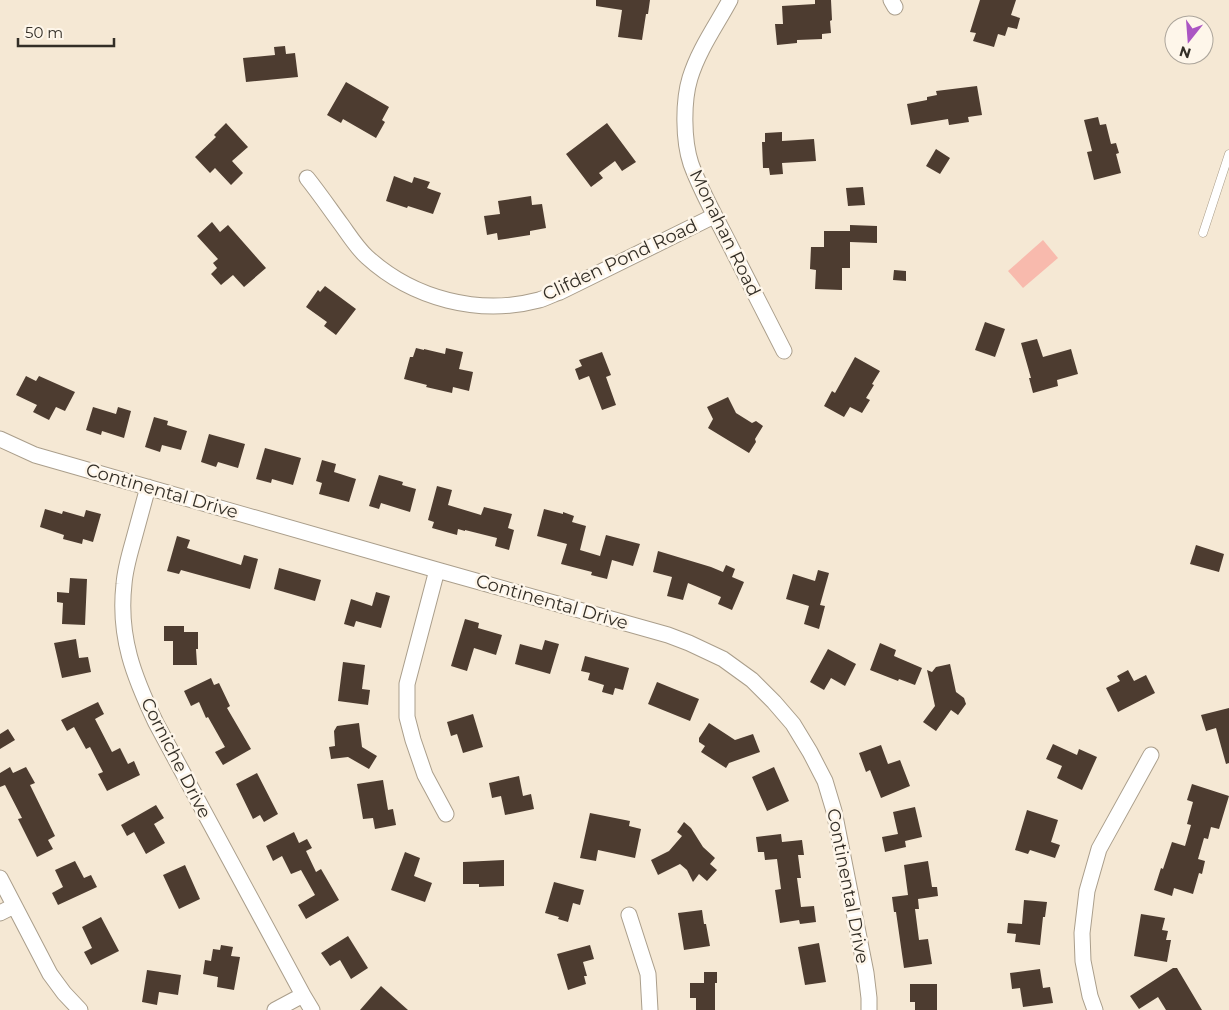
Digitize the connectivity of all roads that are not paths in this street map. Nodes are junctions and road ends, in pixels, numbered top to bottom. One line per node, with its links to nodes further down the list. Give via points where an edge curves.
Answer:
1 (730, 0): 4 (street, Monahan Road, via 694,66 686,94 686,139 691,162)
2 (1229, 154): 5 (lane)
3 (308, 178): 4 (street, Clifden Pond Road, via 366,256 400,282 452,302 497,305 538,300)
4 (714, 216): 6 (street, Monahan Road)
5 (1203, 233)
6 (784, 351)
7 (0, 439): 8 (street, Continental Drive, via 35,455)
8 (148, 487): 9 (street, Continental Drive); 16 (street, Corniche Drive, via 124,583 123,628 131,663 156,723)
9 (437, 570): 11 (street, via 407,684 407,718 425,775); 21 (street, Continental Drive, via 690,643 724,660 752,680 774,702 793,724 825,781 834,811 866,972)
10 (1151, 756): 22 (street, via 1099,848 1087,891 1082,933 1083,961)
11 (446, 814)
12 (0, 878): 13 (street)
13 (14, 906): 14 (street); 17 (street, via 50,974)
14 (0, 913)
15 (629, 915): 20 (street, via 648,974)
16 (302, 995): 18 (street); 19 (street, Corniche Drive)
17 (80, 1010)
18 (275, 1010)
19 (312, 1010)
20 (650, 1010)
21 (869, 1010)
22 (1094, 1010)

